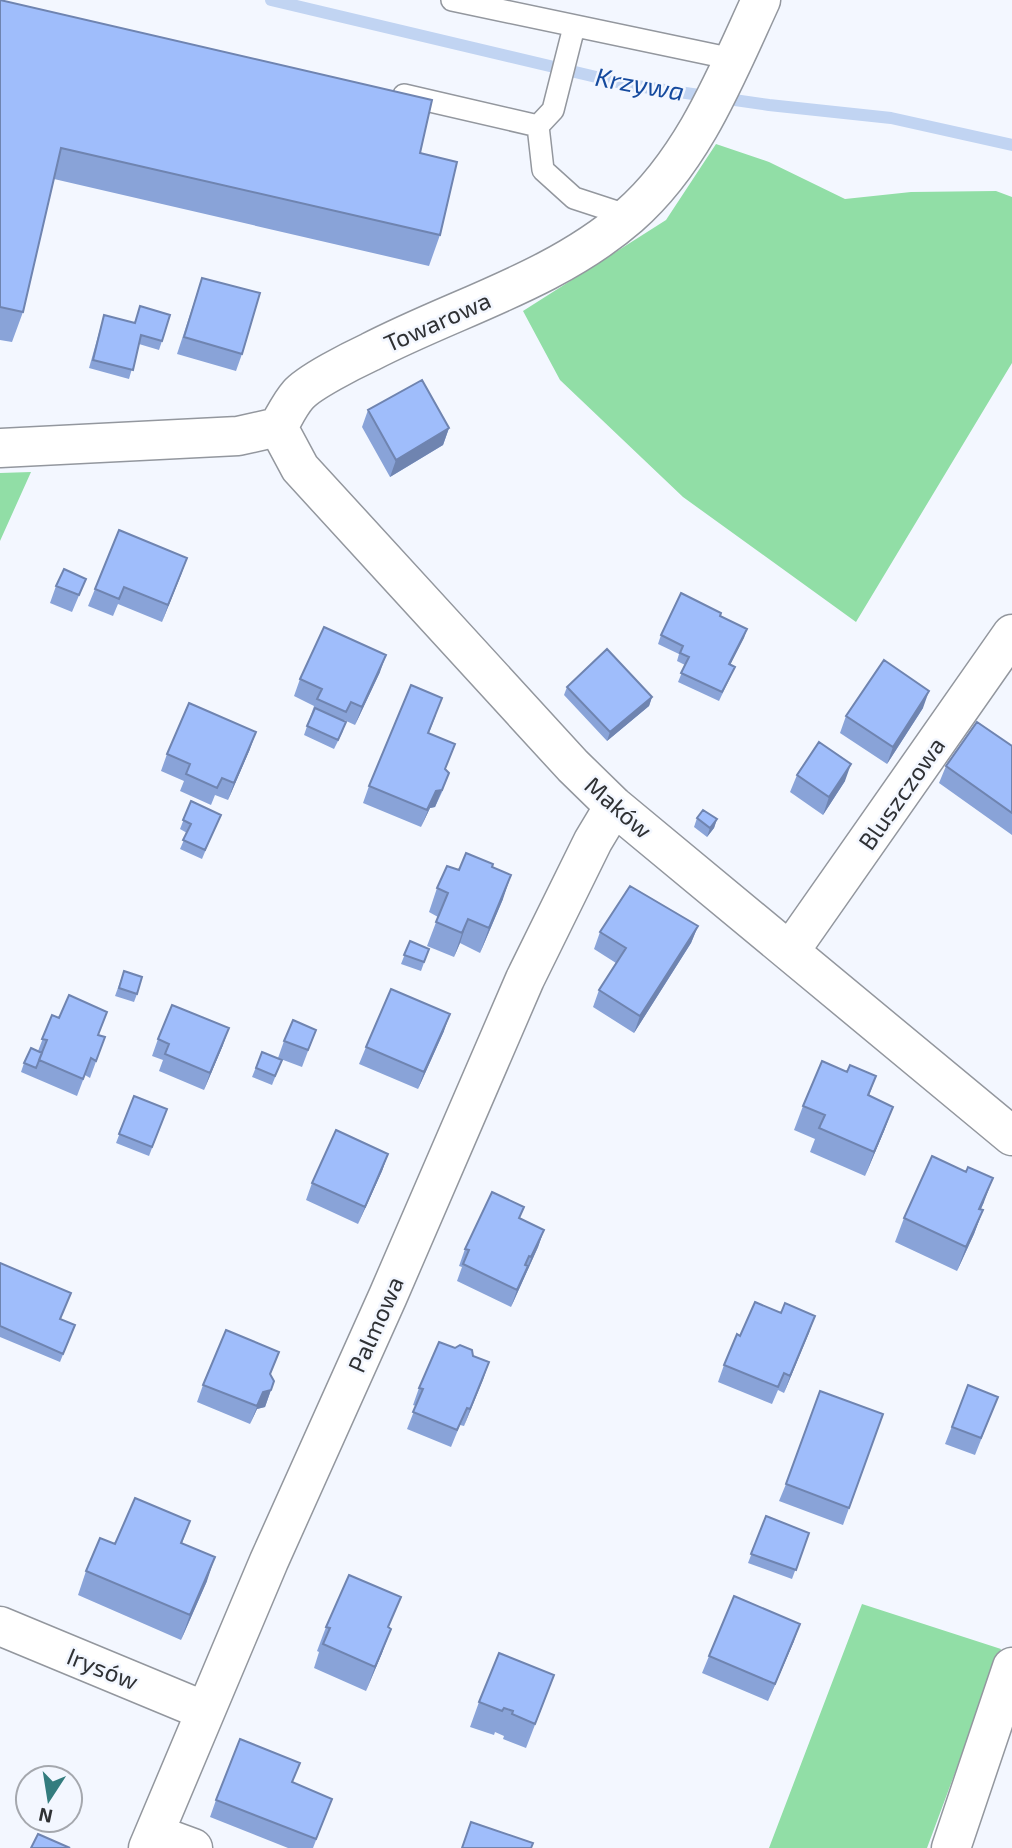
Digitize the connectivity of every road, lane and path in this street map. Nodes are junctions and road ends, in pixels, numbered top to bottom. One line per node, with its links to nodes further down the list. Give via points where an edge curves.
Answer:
1 (452, 0): 3 (lane)
2 (761, 0): 4 (street, Towarowa)
3 (574, 27): 4 (lane); 6 (lane, via 553,110)
4 (729, 68): 7 (street, Towarowa, via 704,121 674,166)
5 (390, 92): 6 (lane)
6 (538, 126): 7 (lane, via 543,170 574,198)
7 (629, 216): 8 (street, Towarowa, via 528,282 346,364 298,394)
8 (278, 427): 9 (street, via 238,436); 11 (street, Maków, via 300,468)
9 (0, 448)
10 (1012, 634): 12 (street, Bluszczowa)
11 (614, 806): 12 (street, Maków); 16 (street, Palmowa, via 525,979)
12 (790, 951): 13 (street, Maków)
13 (1012, 1136)
14 (0, 1626): 16 (street, Irysów)
15 (1012, 1667): 19 (street)
16 (205, 1711): 17 (street, Palmowa)
17 (151, 1841): 18 (street)
18 (193, 1848)
19 (951, 1848)

